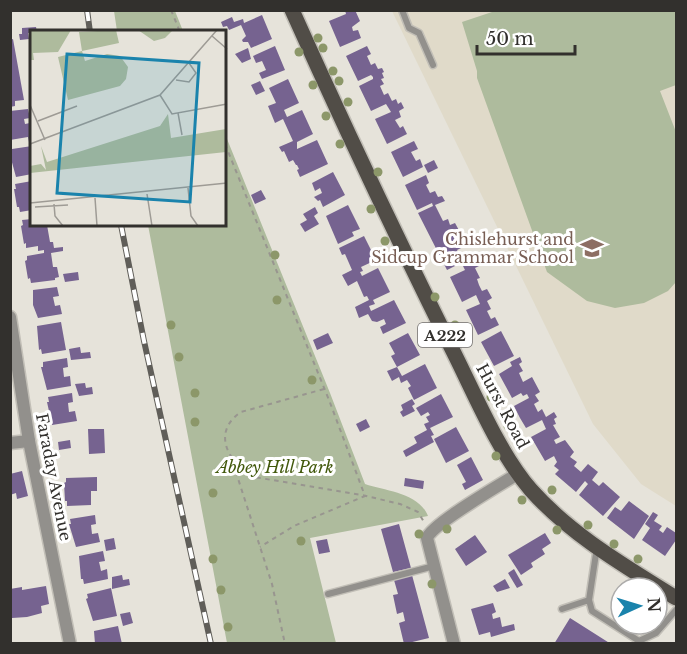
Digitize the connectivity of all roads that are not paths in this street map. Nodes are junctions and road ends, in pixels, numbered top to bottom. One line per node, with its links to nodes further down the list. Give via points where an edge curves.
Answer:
1 (292, 10): 7 (main road, Hurst Road / A222, via 443,332)
2 (402, 10): 3 (lane, via 409,28 419,33)
3 (433, 65)
4 (10, 317): 5 (street, Faraday Avenue)
5 (29, 441): 6 (street); 15 (street, Faraday Avenue)
6 (10, 444)
7 (519, 473): 8 (main road, Hurst Road / A222, via 547,507); 9 (street, via 428,534)
8 (597, 547): 11 (main road, Hurst Road / A222); 12 (lane)
9 (434, 566): 10 (lane); 16 (street)
10 (328, 594)
11 (676, 598)
12 (589, 600): 13 (lane); 14 (lane, via 591,611 639,641 656,633)
13 (562, 609)
14 (676, 610)
15 (67, 643)
16 (454, 644)

